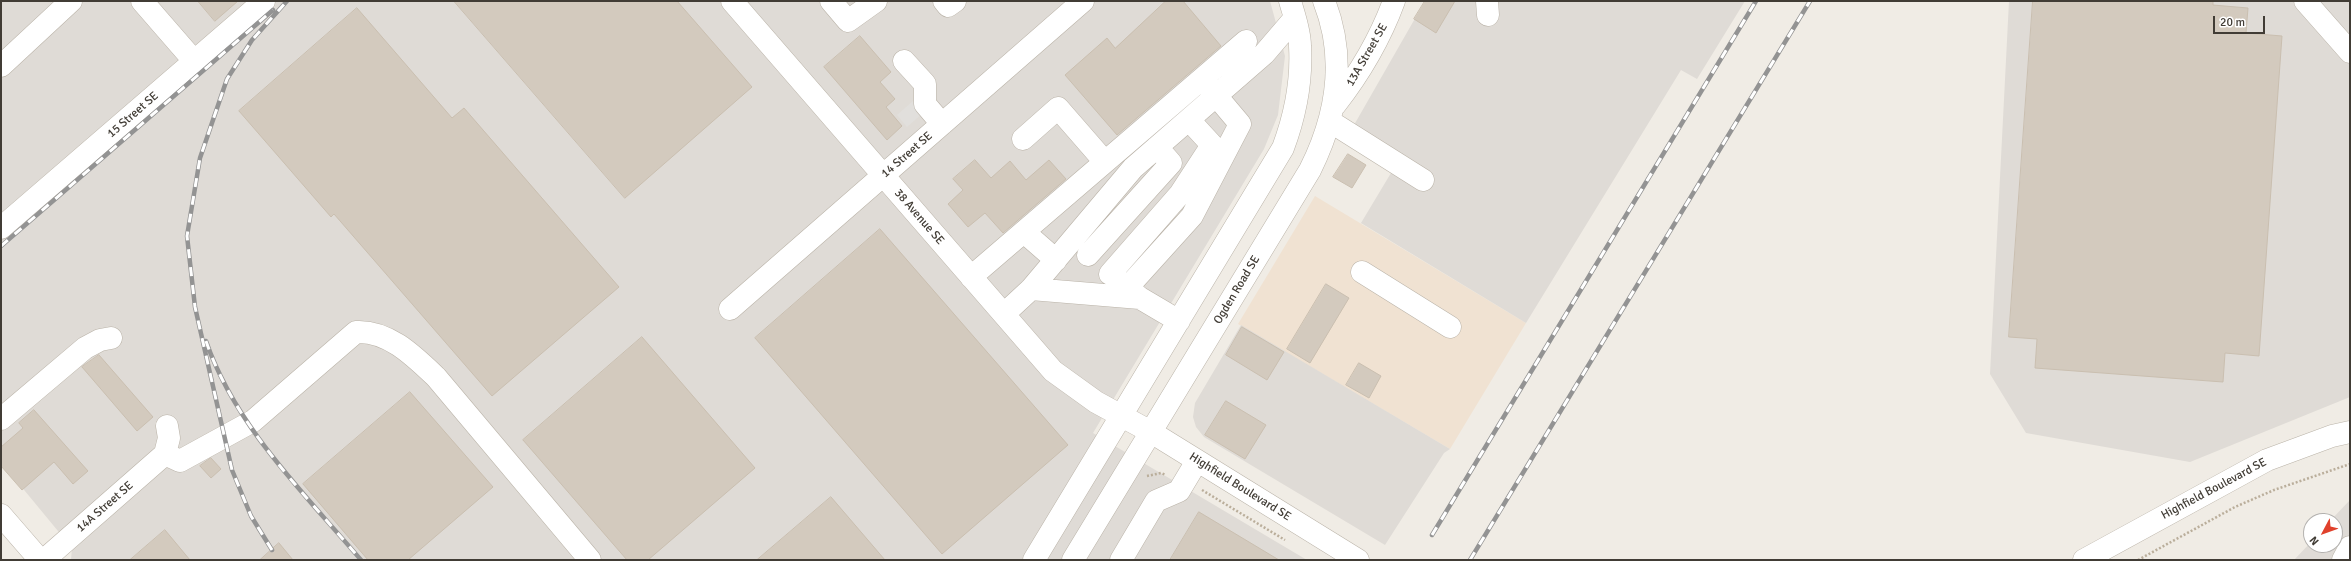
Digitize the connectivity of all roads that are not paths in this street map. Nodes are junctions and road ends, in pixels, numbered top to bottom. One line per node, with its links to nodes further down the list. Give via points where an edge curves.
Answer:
1 (71, 1): 18 (street)
2 (142, 1): 17 (street)
3 (264, 1): 17 (street, 15 Street SE)
4 (732, 1): 28 (street, 38 Avenue SE)
5 (831, 1): 6 (street, via 848,21)
6 (876, 1)
7 (944, 1): 8 (street, via 948,6)
8 (955, 1)
9 (1083, 1): 23 (street, 14 Street SE)
10 (1324, 1): 21 (street, Ogden Road SE, via 1332,22 1337,66)
11 (1394, 1): 21 (street, 13A Street SE, via 1384,28)
12 (2305, 1): 15 (street)
13 (1292, 10): 20 (street, via 1264,54); 42 (street, via 1300,45 1298,91 1293,120 1283,148)
14 (1246, 41): 19 (street)
15 (2350, 52)
16 (904, 61): 23 (street, via 925,84 925,104)
17 (195, 62): 30 (street, 15 Street SE)
18 (1, 66)
19 (1202, 79): 20 (street); 26 (street)
20 (1217, 97): 22 (street); 39 (street, via 1240,124 1192,216)
21 (1333, 114): 29 (street); 48 (street, Ogden Road SE, via 1310,170)
22 (1189, 120): 25 (street); 36 (street, via 1212,145 1180,194)
23 (942, 124): 28 (street, 14 Street SE)
24 (1023, 139): 26 (street, via 1058,108)
25 (1157, 147): 27 (street); 33 (street, via 1171,163)
26 (1112, 156): 27 (street); 32 (street)
27 (1133, 168): 31 (street)
28 (884, 175): 37 (street, 38 Avenue SE); 40 (street, 14 Street SE)
29 (1423, 180)
30 (1, 228)
31 (1071, 228): 33 (street); 34 (street)
32 (1024, 232): 34 (street); 37 (street)
33 (1088, 255): 36 (street)
34 (1052, 256): 38 (street)
35 (1362, 272): 43 (street)
36 (1110, 274): 39 (street)
37 (971, 277): 41 (street, 38 Avenue SE)
38 (1036, 283): 39 (street); 41 (street)
39 (1134, 293): 42 (street)
40 (730, 309)
41 (1004, 314): 45 (street, 38 Avenue SE, via 1054,371 1074,388)
42 (1179, 321): 45 (street)
43 (1450, 327)
44 (111, 338): 46 (street, via 100,340 85,348)
45 (1121, 416): 48 (street, Highfield Boulevard SE); 57 (street)
46 (1, 419)
47 (167, 426): 50 (street, via 169,438)
48 (1151, 432): 51 (street, Highfield Boulevard SE); 58 (street, Ogden Road SE)
49 (2350, 432): 61 (street, Highfield Boulevard SE, via 2267,460)
50 (165, 454): 55 (street, 14A Street SE); 56 (street, via 180,461 253,421 356,332 368,331 386,338 414,357 436,377)
51 (1197, 460): 59 (street, via 1179,491 1156,501); 60 (street, Highfield Boulevard SE)
52 (1, 515): 54 (street)
53 (2350, 547): 62 (street)
54 (40, 560)
55 (44, 560)
56 (590, 560)
57 (1034, 560)
58 (1073, 560)
59 (1121, 560)
60 (1358, 560)
61 (2084, 560)
62 (2343, 560)

